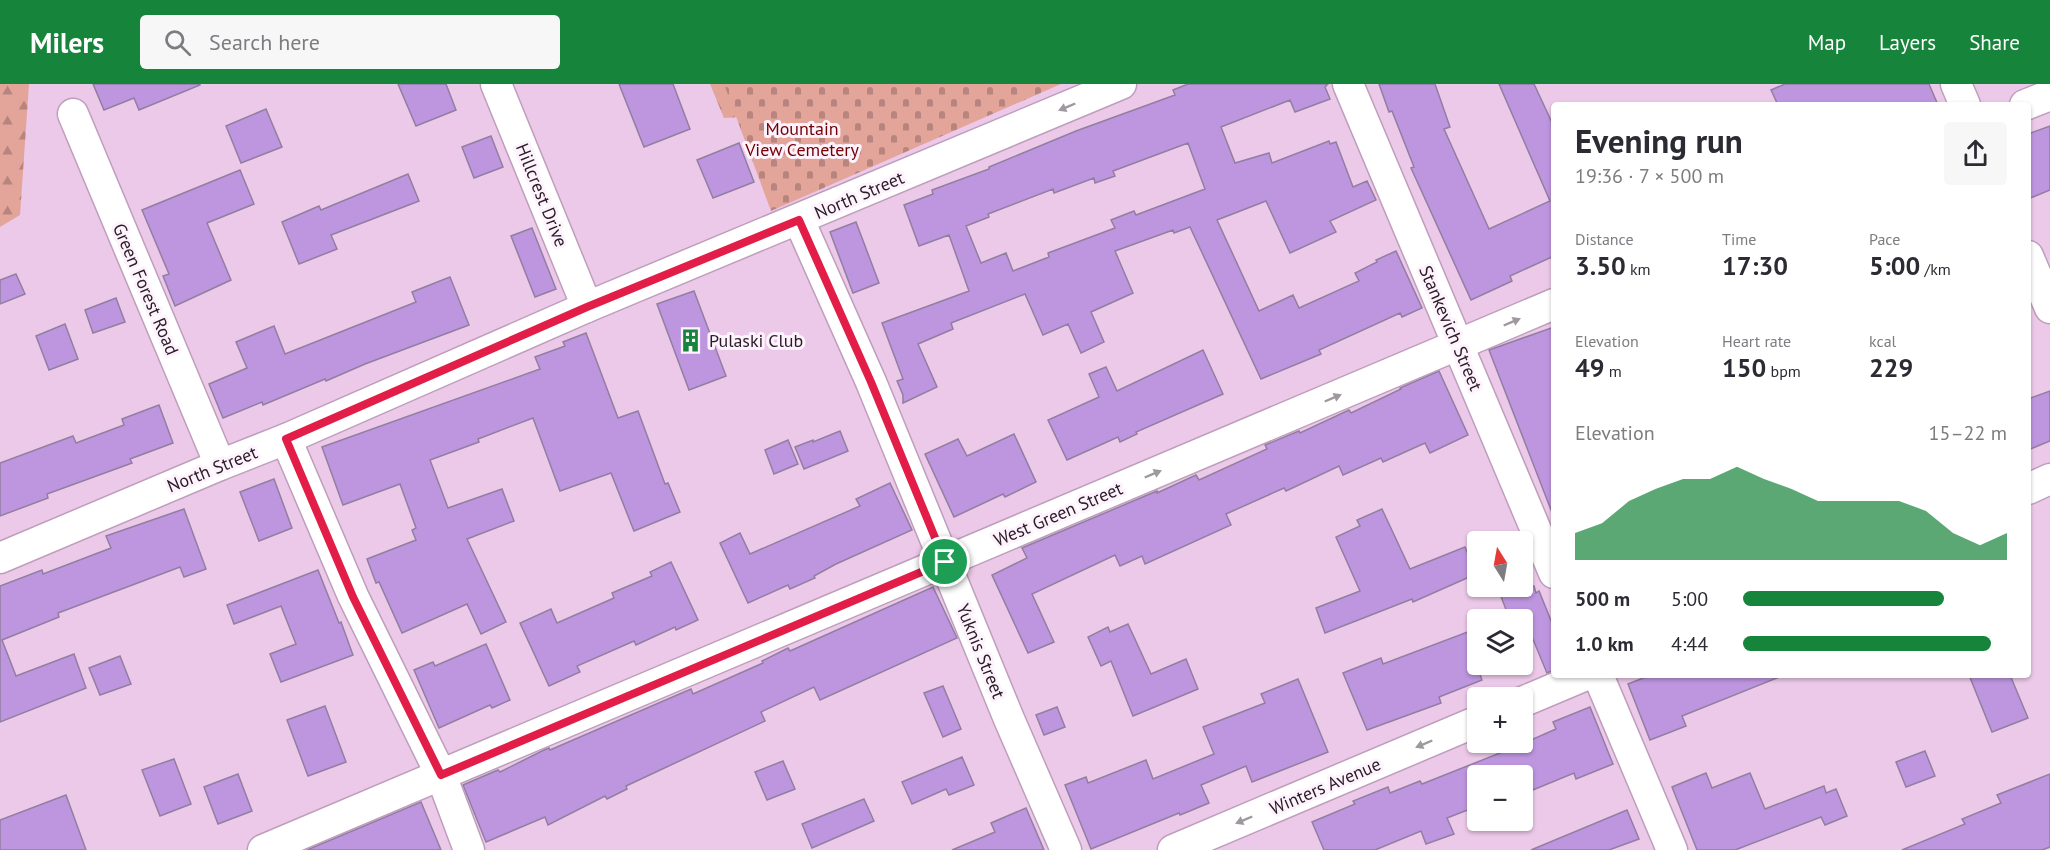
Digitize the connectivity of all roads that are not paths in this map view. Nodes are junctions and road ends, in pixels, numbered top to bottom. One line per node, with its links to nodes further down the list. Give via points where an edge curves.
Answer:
1 (496, 84): 12 (street, Hillcrest Drive)
2 (1121, 84): 9 (street, North Street, one-way to 9)
3 (1348, 84): 14 (street, Stankevich Street)
4 (1956, 84): 6 (street)
5 (2050, 94): 7 (street)
6 (1964, 102)
7 (2031, 102)
8 (72, 114): 16 (street, Green Forest Road)
9 (799, 220): 12 (street, North Street); 20 (street, Yuknis Street)
10 (2031, 262): 13 (street)
11 (1551, 305): 14 (street, West Green Street, one-way to 11)
12 (587, 307): 15 (street, North Street)
13 (2050, 308)
14 (1458, 345): 20 (street, West Green Street, one-way to 14); 21 (street, Stankevich Street)
15 (286, 439): 16 (street, North Street); 26 (street, via 353,597)
16 (220, 465): 19 (street, North Street)
17 (2050, 480): 18 (street)
18 (2031, 488)
19 (0, 558)
20 (945, 562): 26 (street, West Green Street); 29 (street, Yuknis Street)
21 (1551, 566)
22 (1579, 678): 24 (street)
23 (1599, 678): 31 (street)
24 (1533, 697)
25 (1467, 726): 30 (street, Winters Avenue, one-way to 30)
26 (441, 775): 27 (street, West Green Street); 28 (street)
27 (262, 850)
28 (469, 850)
29 (1066, 850)
30 (1173, 850)
31 (1672, 850)

